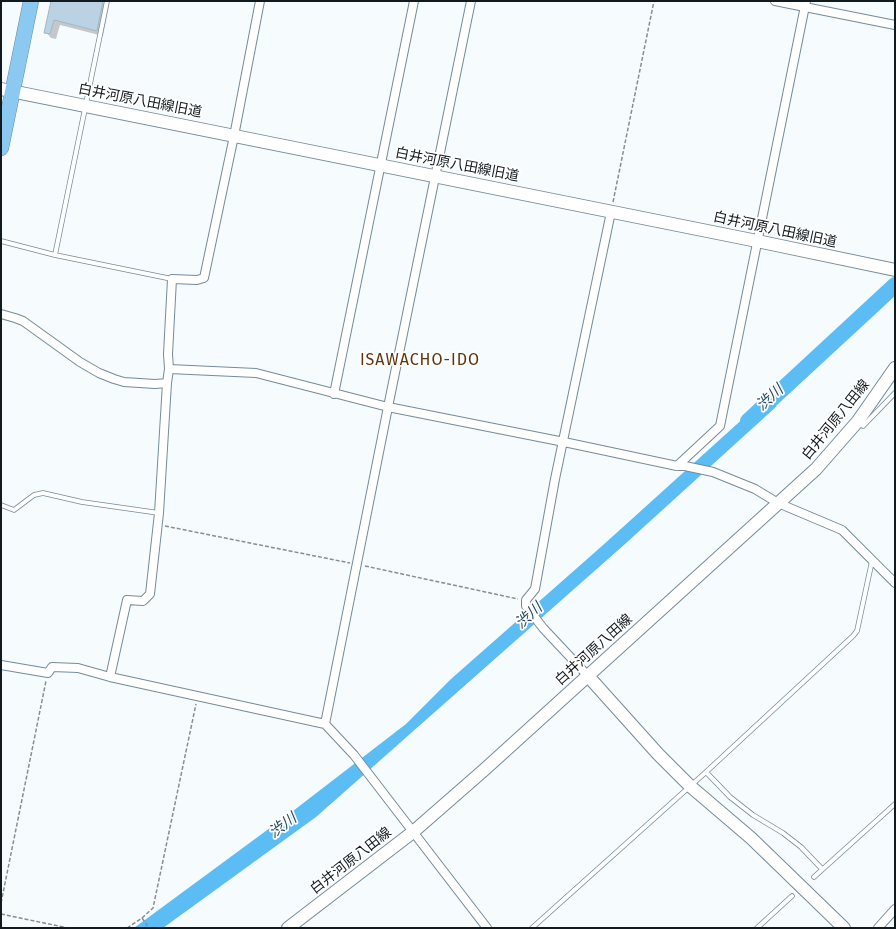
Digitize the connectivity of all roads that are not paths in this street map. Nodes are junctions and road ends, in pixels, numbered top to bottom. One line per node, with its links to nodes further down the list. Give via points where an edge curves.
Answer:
1 (31, 1): 9 (highway)
2 (108, 1): 10 (lane)
3 (260, 1): 11 (street)
4 (414, 1): 13 (street)
5 (471, 1): 14 (street)
6 (775, 1): 7 (street)
7 (805, 4): 8 (street); 17 (street)
8 (895, 25)
9 (7, 90): 10 (street, 白井河原八田線旧道); 12 (highway)
10 (86, 106): 11 (street, 白井河原八田線旧道); 18 (lane)
11 (234, 136): 13 (street, 白井河原八田線旧道); 20 (street, via 204,278)
12 (1, 148)
13 (380, 165): 14 (street, 白井河原八田線旧道); 26 (street)
14 (436, 176): 15 (street, 白井河原八田線旧道); 27 (street)
15 (611, 212): 17 (street, 白井河原八田線旧道); 29 (street)
16 (1, 241): 18 (lane)
17 (757, 241): 19 (street, 白井河原八田線旧道); 30 (street, via 720,426)
18 (55, 255): 20 (lane)
19 (894, 269)
20 (172, 279): 23 (street)
21 (1, 314): 24 (street, via 23,321 80,362 114,379 124,382)
22 (895, 368): 28 (street, 白井河原八田線)
23 (169, 369): 24 (street); 26 (street, via 256,373)
24 (167, 383): 33 (street)
25 (895, 393): 28 (lane, via 864,426)
26 (334, 394): 27 (street)
27 (388, 408): 29 (street); 39 (street)
28 (858, 421): 31 (street, 白井河原八田線, via 816,469)
29 (564, 442): 30 (street); 37 (street, via 535,589 526,603 543,628)
30 (681, 466): 31 (street, via 713,472 755,489)
31 (778, 503): 34 (street, via 842,530); 37 (street, 白井河原八田線)
32 (1, 505): 33 (lane, via 14,510 34,495 43,493 82,502)
33 (159, 513): 38 (street, via 150,594 143,601 127,600)
34 (872, 560): 35 (street); 40 (lane, via 854,636)
35 (895, 583)
36 (1, 665): 38 (street, via 48,673 52,667 63,666)
37 (588, 676): 41 (street); 43 (street, 白井河原八田線)
38 (110, 677): 39 (street)
39 (325, 724): 43 (street, via 354,755)
40 (706, 772): 41 (lane); 44 (lane, via 730,797 801,847)
41 (690, 786): 50 (lane); 52 (street, via 751,838)
42 (895, 804): 44 (lane)
43 (413, 832): 48 (street, 白井河原八田線); 49 (street)
44 (822, 869): 45 (lane)
45 (814, 877)
46 (792, 896): 51 (lane)
47 (895, 909): 53 (street)
48 (288, 928)
49 (487, 928)
50 (532, 928)
51 (757, 928)
52 (844, 928)
53 (878, 928)

